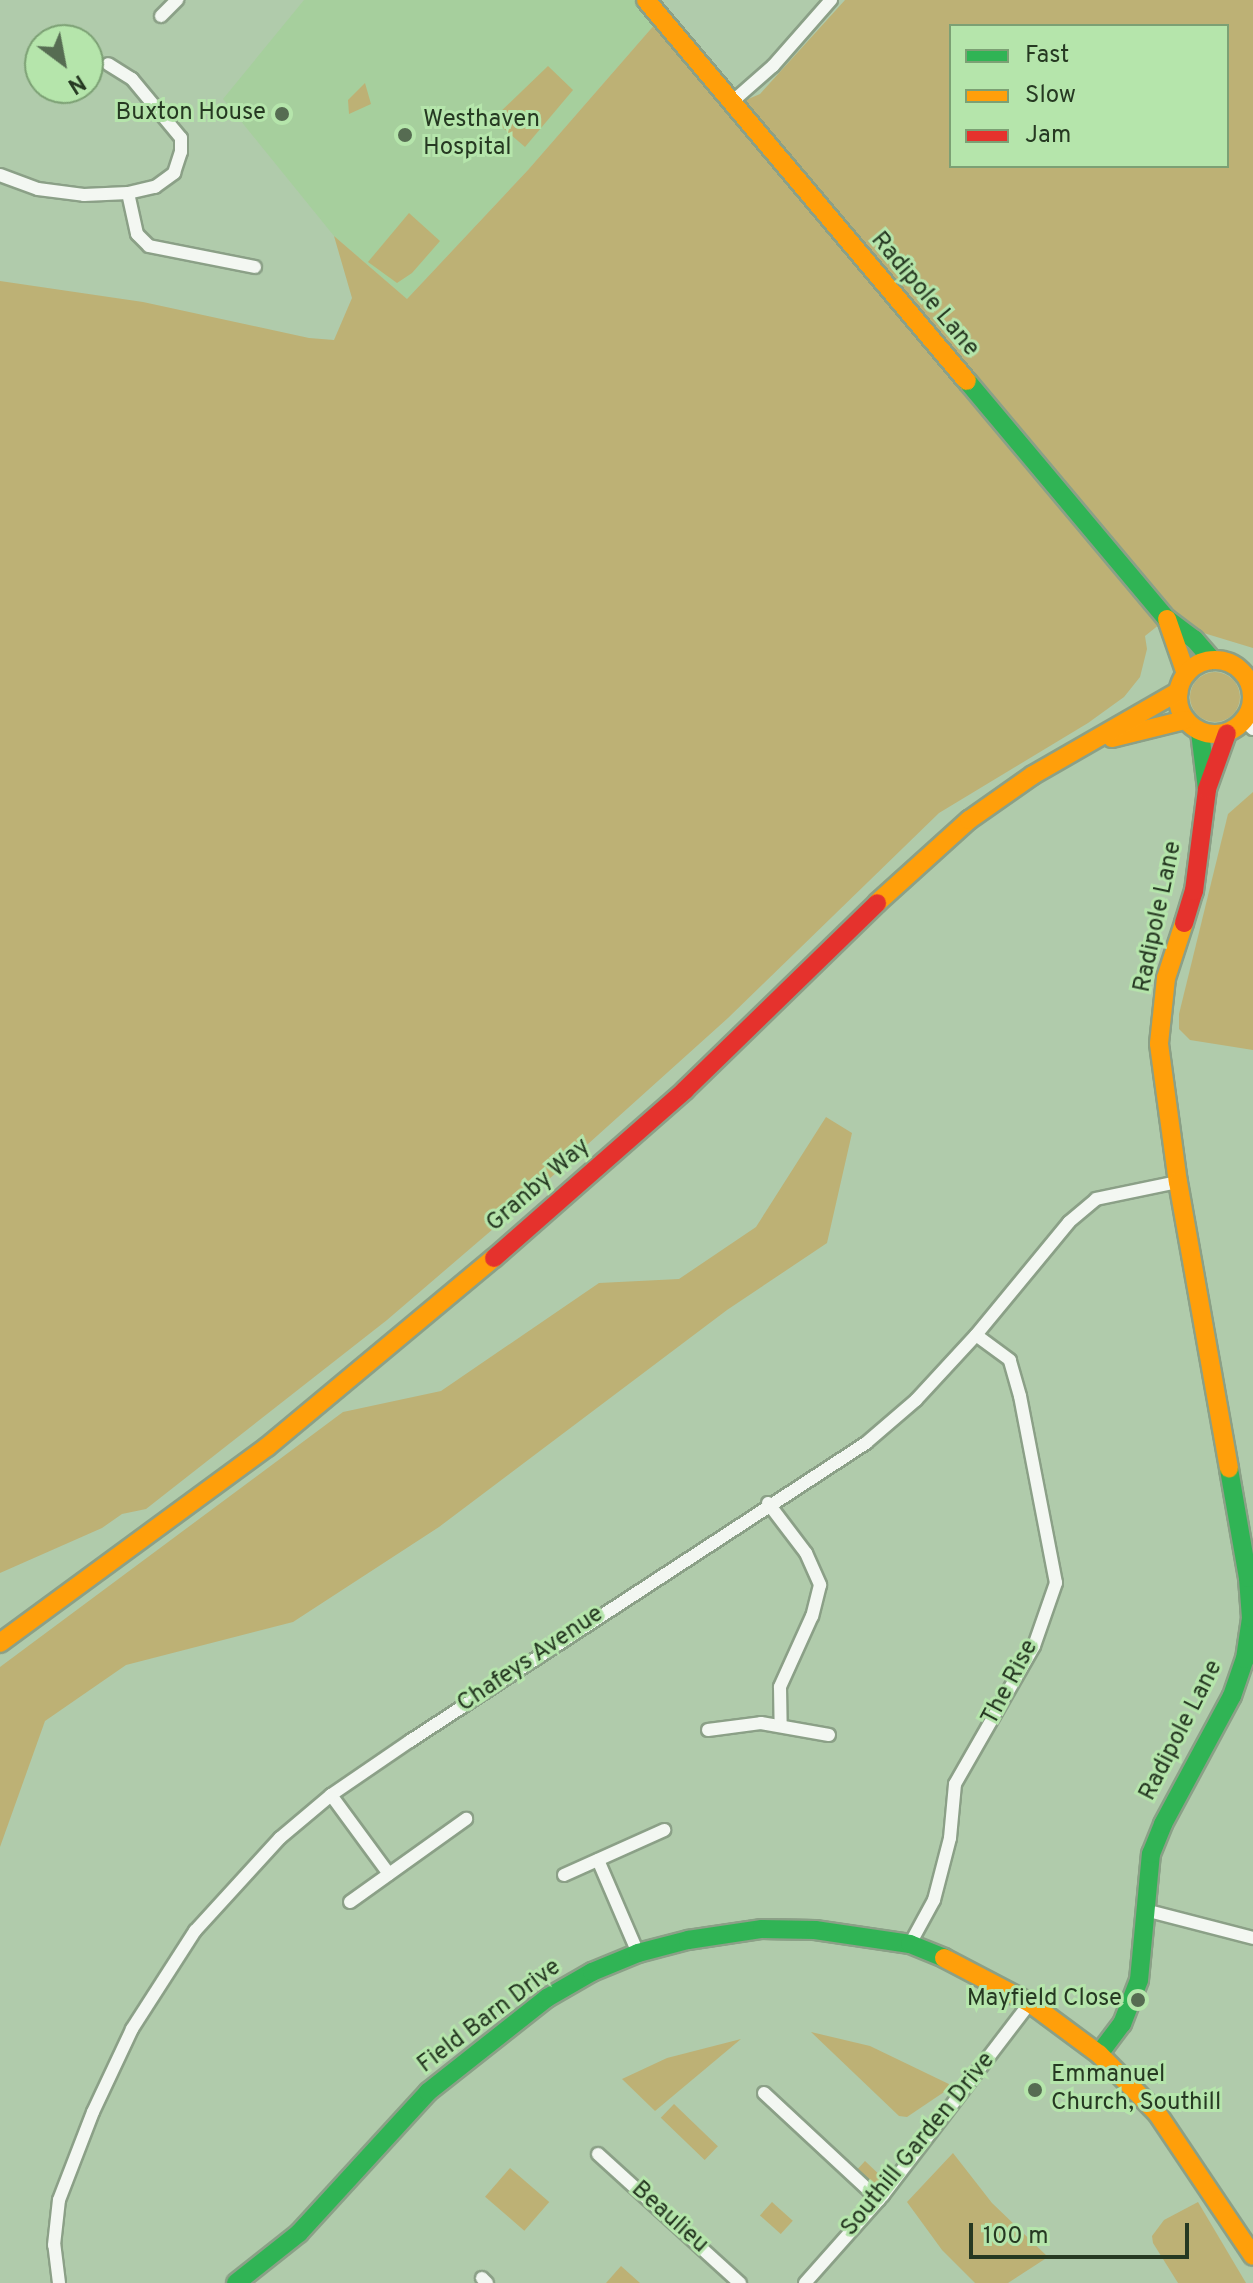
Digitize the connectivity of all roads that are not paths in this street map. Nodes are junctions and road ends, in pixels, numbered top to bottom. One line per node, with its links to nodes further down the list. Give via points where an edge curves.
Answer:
1 (177, 0): 4 (street)
2 (646, 0): 6 (main road, Radipole Lane)
3 (831, 0): 6 (street, via 773,66)
4 (161, 16)
5 (108, 64): 8 (street, via 132,79 181,138 174,173 155,187)
6 (733, 101): 10 (main road, Radipole Lane)
7 (0, 175): 8 (street, via 62,194)
8 (128, 193): 9 (street, via 137,234 149,246)
9 (255, 267)
10 (1167, 619): 11 (main road, Radipole Lane); 13 (main road, Radipole Lane)
11 (1212, 660): 12 (main road, via 1233,664); 13 (main road, via 1196,665)
12 (1250, 676): 15 (main road)
13 (1182, 683): 14 (main road, via 1179,706); 18 (main road, Granby Way)
14 (1185, 720): 16 (main road); 18 (main road, Granby Way)
15 (1249, 725): 17 (main road)
16 (1200, 732): 17 (main road); 19 (main road, Radipole Lane)
17 (1227, 733): 19 (main road, Radipole Lane)
18 (1089, 744): 23 (main road, Granby Way, via 969,820 685,1090 449,1298 267,1447)
19 (1207, 789): 20 (main road, Radipole Lane, via 1194,891 1166,978 1160,1041)
20 (1178, 1182): 21 (street, Chafeys Avenue, via 1096,1199 1069,1222); 34 (main road, Radipole Lane, via 1251,1618 1232,1696 1151,1854)
21 (976, 1335): 22 (street, Chafeys Avenue, via 916,1400 866,1443); 36 (street, The Rise, via 1010,1360 1056,1583 1034,1646 955,1784 950,1838 934,1900)
22 (768, 1503): 24 (street, via 806,1553 820,1585 780,1687); 27 (street, Chafeys Avenue)
23 (0, 1643)
24 (781, 1726): 25 (street, via 761,1723); 26 (street)
25 (708, 1730)
26 (829, 1735)
27 (331, 1795): 31 (street); 44 (street, Chafeys Avenue, via 280,1838 195,1931 132,2029 59,2200 54,2245)
28 (466, 1819): 31 (street)
29 (664, 1830): 30 (street)
30 (598, 1860): 32 (street); 37 (street)
31 (389, 1874): 33 (street)
32 (564, 1875)
33 (350, 1902)
34 (1145, 1910): 35 (street); 39 (main road, Radipole Lane, via 1139,1980 1122,2024)
35 (1253, 1938)
36 (910, 1944): 37 (main road, Field Barn Drive, via 815,1930 762,1929); 38 (main road, Field Barn Drive)
37 (638, 1953): 45 (main road, Field Barn Drive, via 547,1998 489,2041 428,2092 299,2233)
38 (1030, 2003): 39 (main road, Field Barn Drive); 42 (street, Southill Garden Drive)
39 (1099, 2054): 43 (main road, via 1157,2113)
40 (764, 2093): 42 (street)
41 (598, 2154): 46 (street, Beaulieu)
42 (879, 2200): 47 (street, Southill Garden Drive)
43 (1253, 2256)
44 (59, 2283)
45 (236, 2283)
46 (740, 2283)
47 (805, 2283)

